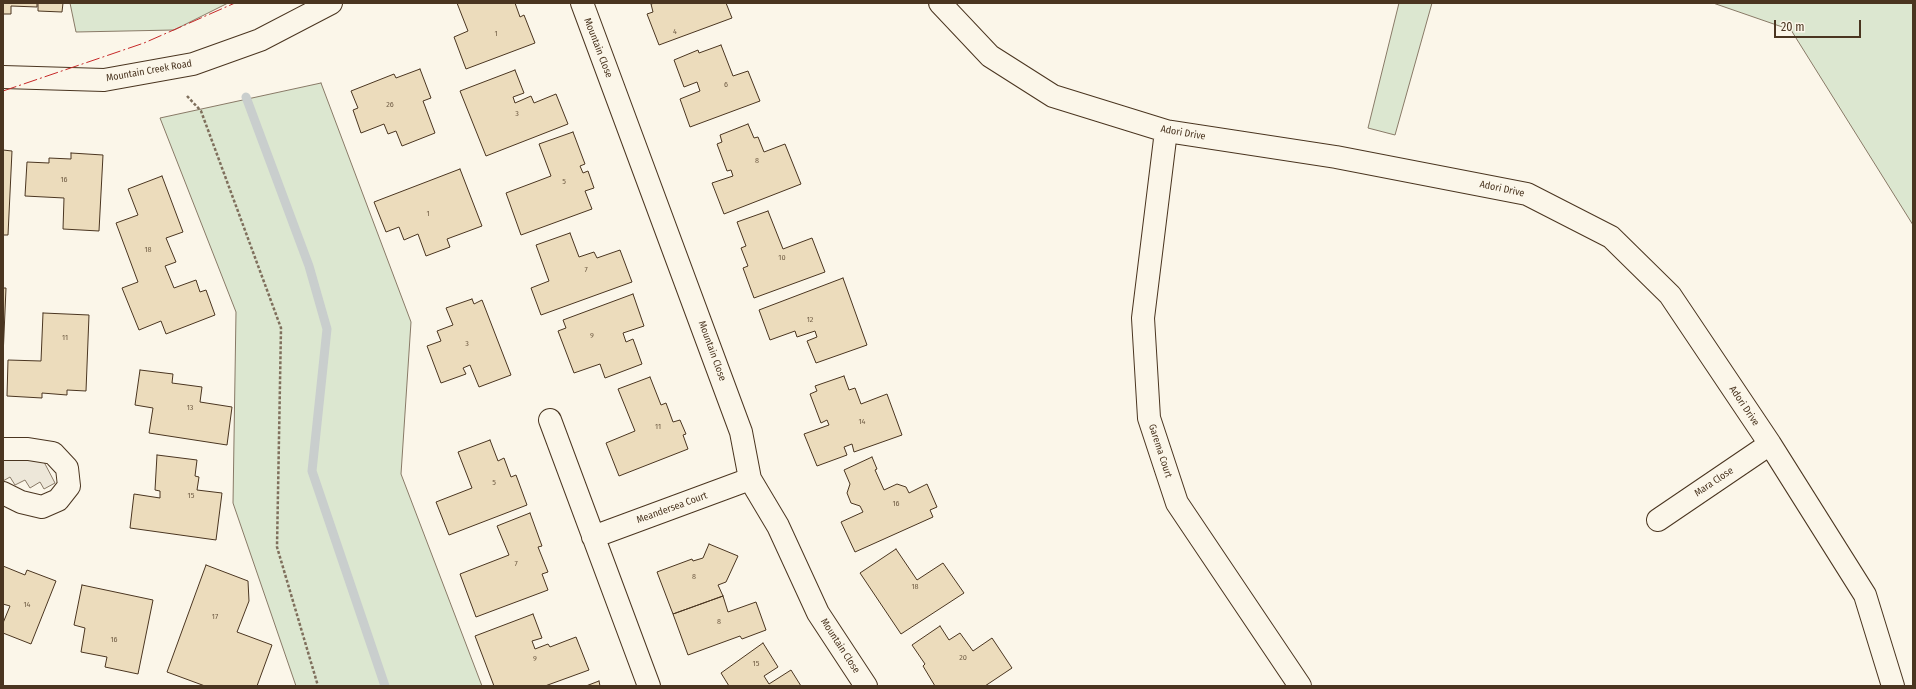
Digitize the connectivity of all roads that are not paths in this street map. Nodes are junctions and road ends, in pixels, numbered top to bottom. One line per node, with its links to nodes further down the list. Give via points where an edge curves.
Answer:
1 (331, 3): 4 (street, Mountain Creek Road, via 260,40 192,64 104,80)
2 (582, 3): 9 (street, Mountain Close, via 741,432)
3 (940, 3): 5 (street, Adori Drive, via 990,56 1053,96)
4 (3, 77)
5 (1166, 131): 7 (street, Adori Drive, via 1336,157 1534,197 1611,237 1670,294); 15 (street, Garema Court, via 1143,318 1149,418 1177,503)
6 (550, 420): 12 (street)
7 (1770, 444): 11 (street, Mara Close); 16 (street, Adori Drive, via 1865,595)
8 (3, 449): 10 (street, via 53,453 67,468 69,486 58,500 42,507 21,502)
9 (750, 479): 12 (street, Meandersea Court); 14 (street, Mountain Close, via 778,526 818,613)
10 (3, 493)
11 (1658, 520)
12 (593, 537): 13 (street)
13 (649, 686)
14 (866, 686)
15 (1300, 686)
16 (1893, 686)

